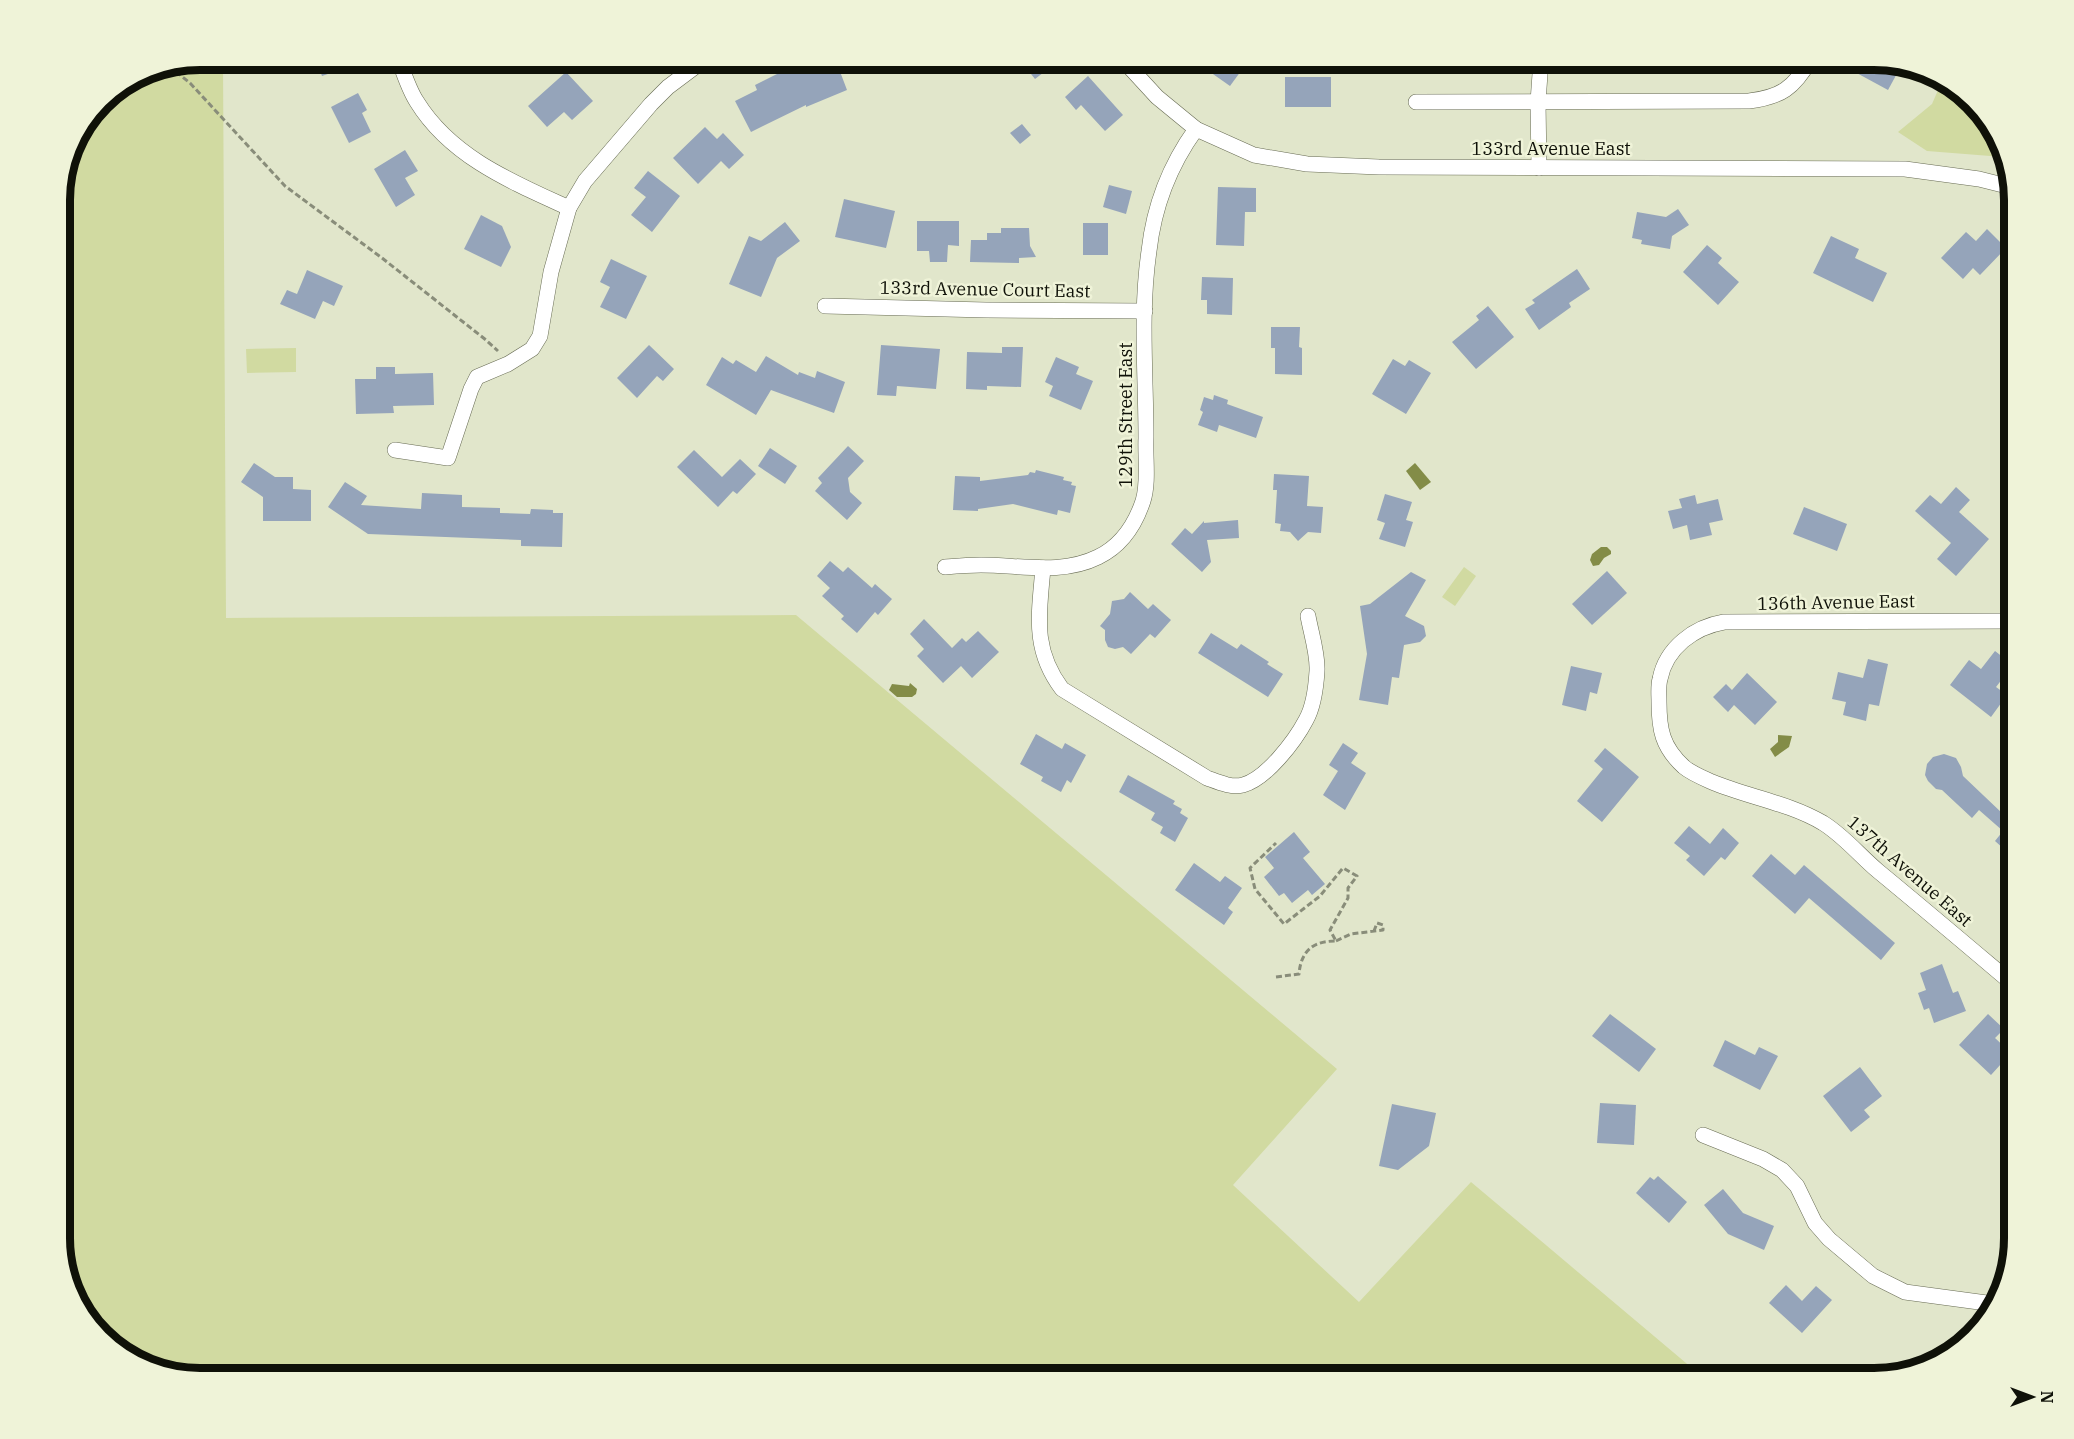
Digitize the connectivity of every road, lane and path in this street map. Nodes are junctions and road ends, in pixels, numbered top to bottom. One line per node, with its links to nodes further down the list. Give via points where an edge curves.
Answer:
1 (404, 71): 12 (street, via 416,101 454,146 520,186)
2 (689, 71): 12 (street, via 651,104 585,181)
3 (1133, 71): 9 (street, 133rd Avenue East)
4 (1540, 71): 8 (street)
5 (1803, 71): 8 (street, via 1794,84 1770,98 1749,101)
6 (177, 73): 15 (path, via 285,186 382,258)
7 (1416, 102): 8 (street)
8 (1538, 102): 10 (street)
9 (1196, 129): 10 (street, 133rd Avenue East, via 1254,154 1307,164); 14 (street, 129th Street East, via 1170,172 1161,198 1149,251)
10 (1539, 168): 11 (street, 133rd Avenue East, via 1905,169)
11 (2002, 185)
12 (569, 208): 15 (street, via 540,336 532,349)
13 (825, 306): 14 (street, 133rd Avenue Court East)
14 (1144, 311): 18 (street, 129th Street East, via 1142,502 1131,528 1111,550 1082,563)
15 (510, 363): 16 (street, via 477,377 448,458)
16 (395, 450)
17 (945, 567): 18 (street, 129th Street East)
18 (1042, 568): 19 (street, via 1039,628 1043,655 1062,689 1207,778 1224,784 1241,785 1263,775 1307,718 1318,667)
19 (1308, 616)
20 (2004, 621): 21 (street, 136th Avenue East, via 1724,622 1687,636)
21 (1670, 656): 26 (street, 137th Avenue East, via 1659,680 1660,730 1685,768 1732,790 1820,821)
22 (1276, 843): 24 (path, via 1250,868 1255,889 1284,924 1320,896 1343,868 1357,876 1330,930)
23 (1374, 931): 24 (path)
24 (1336, 941): 25 (path, via 1316,944 1307,951 1299,974)
25 (1276, 977)
26 (2004, 977)
27 (1702, 1135): 28 (street, via 1782,1170 1797,1186 1815,1223 1873,1276 1905,1292)
28 (1986, 1303)

